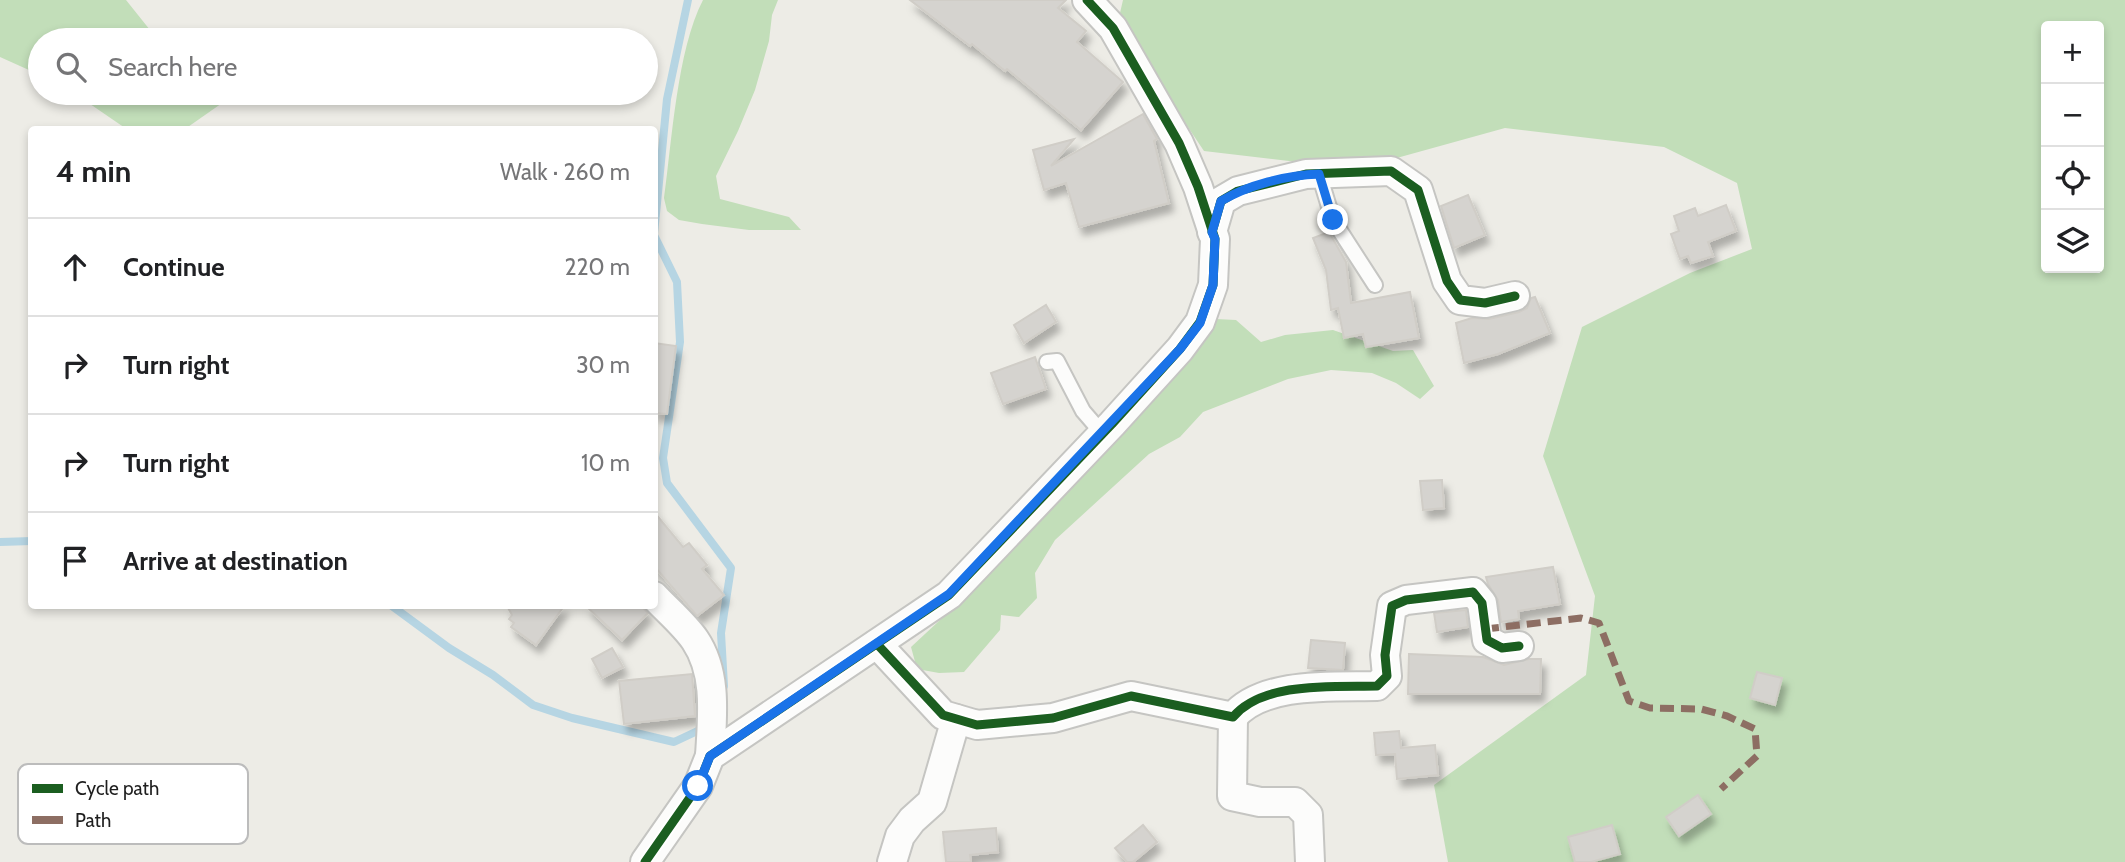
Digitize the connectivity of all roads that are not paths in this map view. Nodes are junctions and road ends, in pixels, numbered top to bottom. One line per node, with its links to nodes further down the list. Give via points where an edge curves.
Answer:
1 (1087, 0): 3 (street, via 1113,28 1179,143)
2 (1319, 174): 3 (street, via 1238,191 1221,201); 4 (lane, via 1333,220); 5 (street, via 1391,171 1418,190 1447,281 1460,300 1485,303)
3 (1212, 232): 7 (street, via 1213,285 1200,323)
4 (1375, 285)
5 (1515, 296)
6 (1047, 362): 7 (lane, via 1057,361 1083,411)
7 (1102, 433): 9 (street, via 949,594)
8 (658, 600): 13 (street, via 695,640 704,659 713,694)
9 (877, 644): 12 (street, via 943,715); 13 (street)
10 (1519, 646): 11 (street, via 1502,648 1487,640 1482,603 1473,592 1406,600 1392,606 1387,676 1377,686 1281,691 1241,708)
11 (1233, 717): 12 (street, via 1132,696 1053,718 976,725); 16 (street, via 1231,796 1295,802 1308,815)
12 (957, 719): 15 (street, via 932,802 900,836)
13 (710, 756): 14 (street, via 698,786)
14 (645, 862)
15 (892, 862)
16 (1310, 862)

